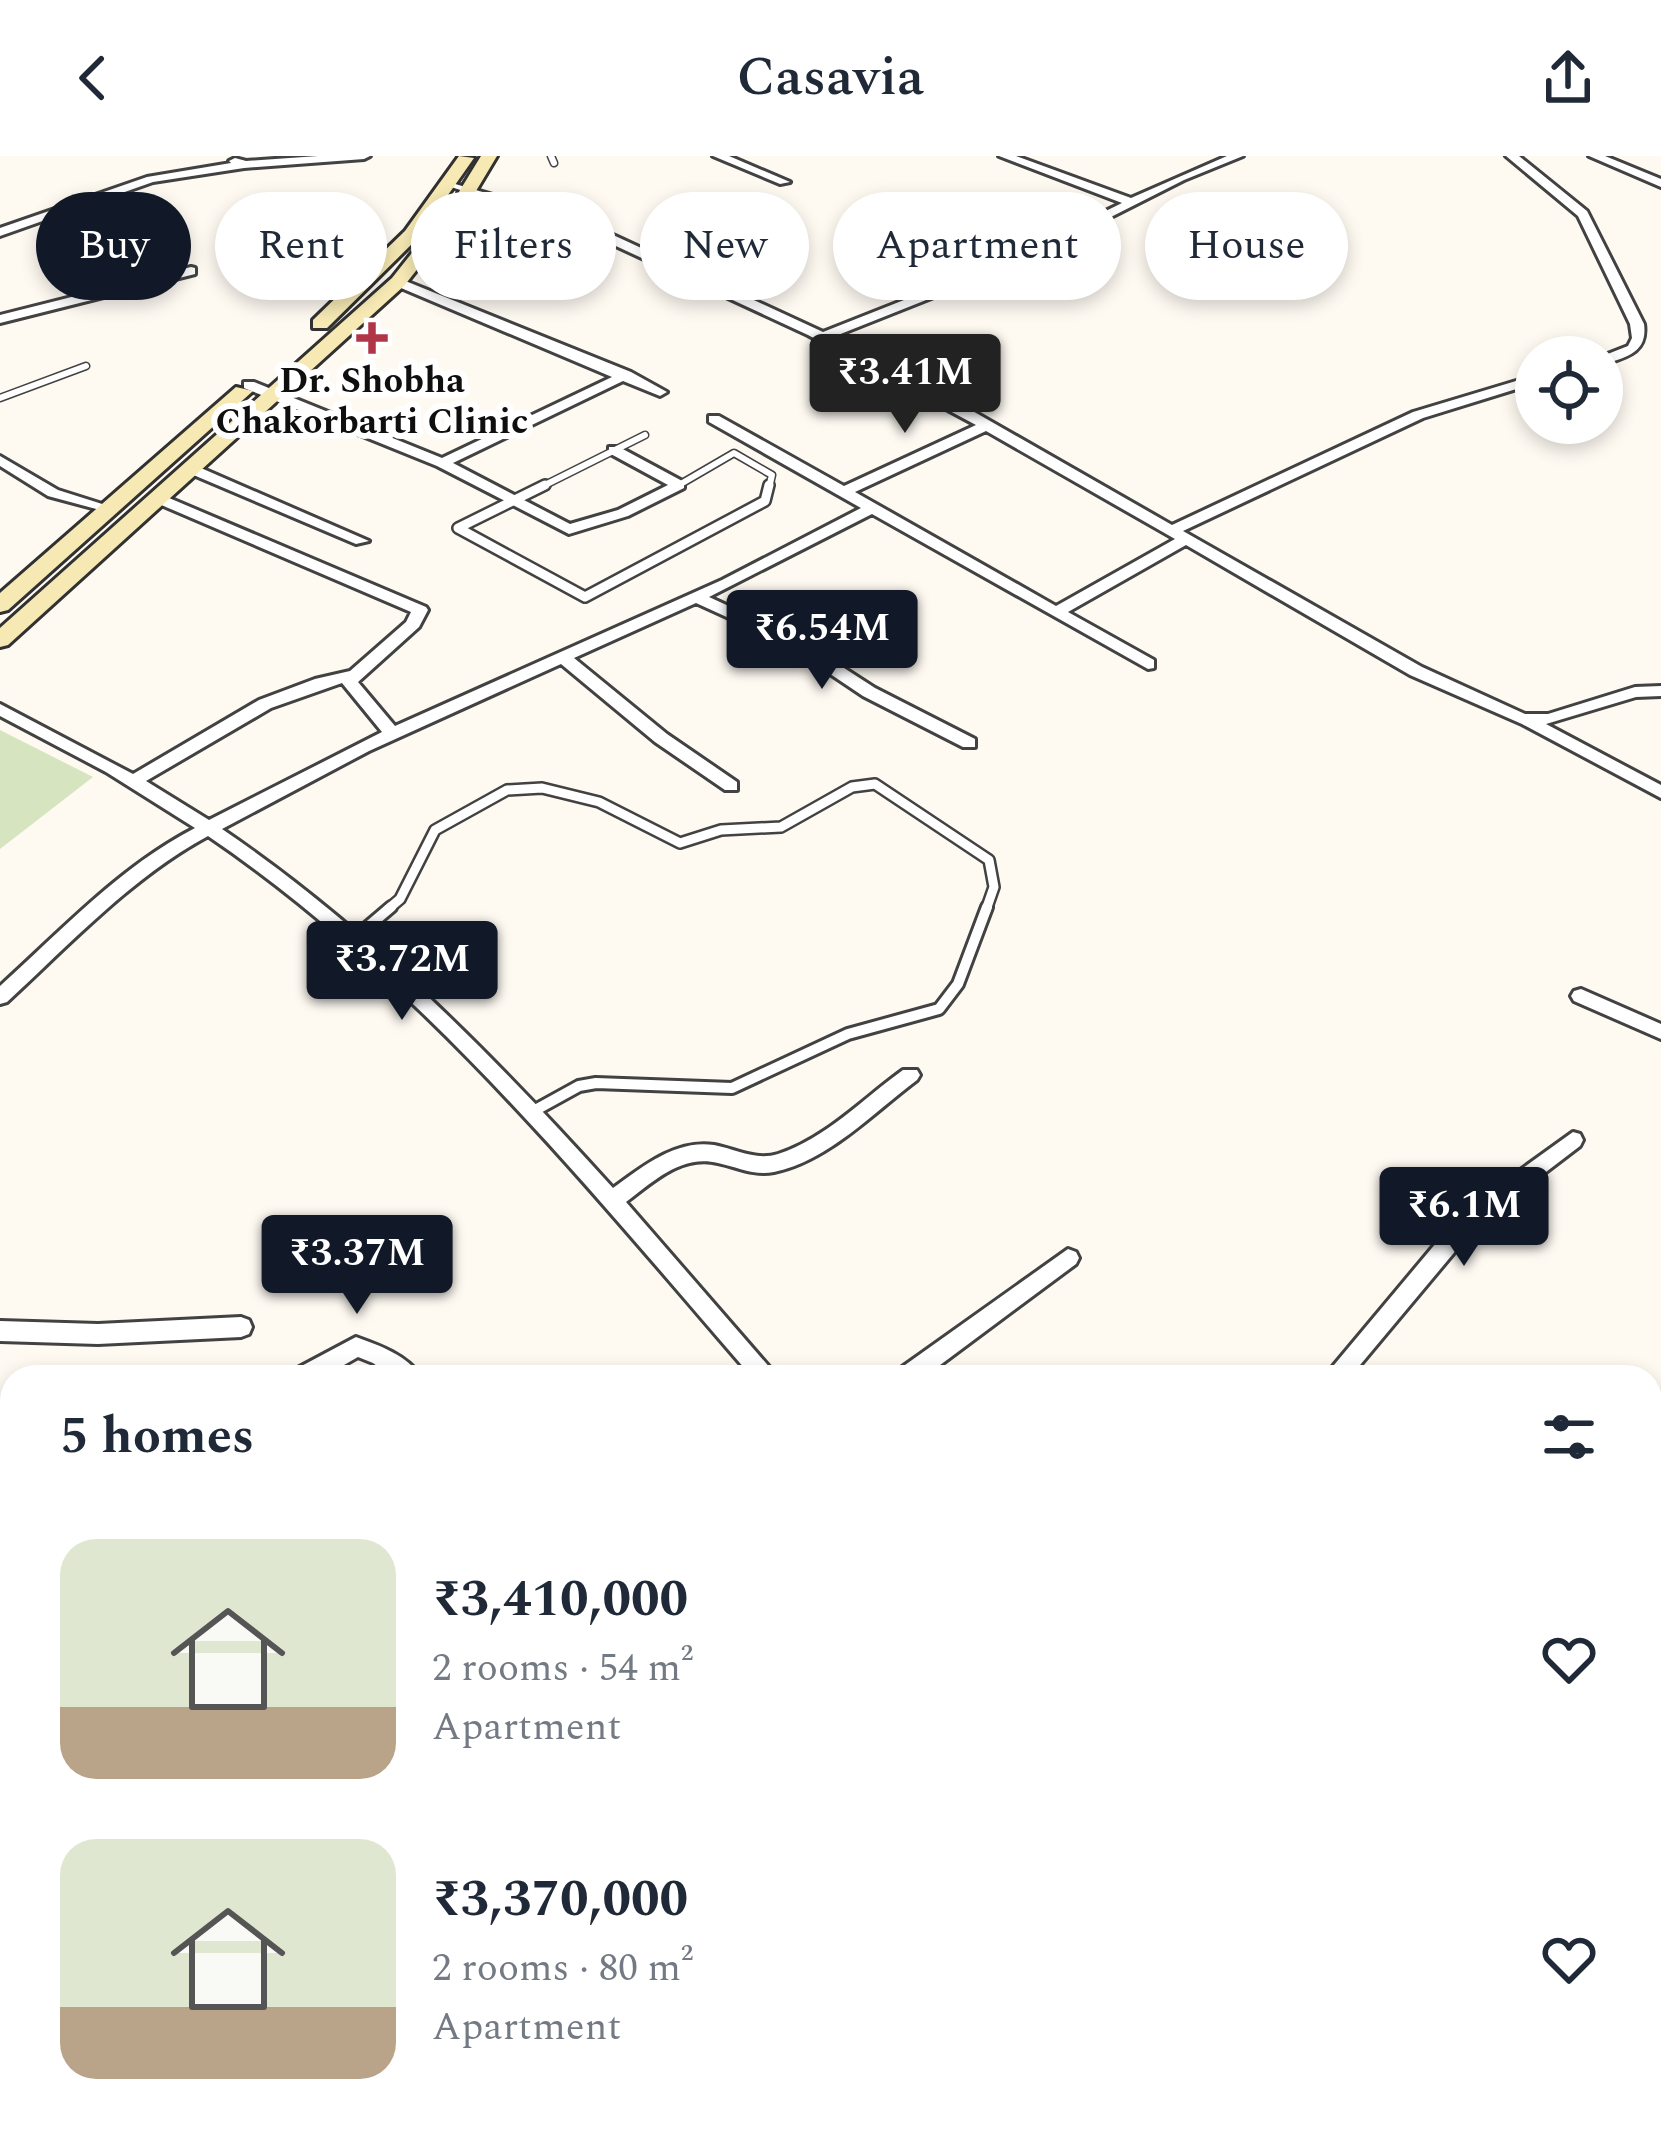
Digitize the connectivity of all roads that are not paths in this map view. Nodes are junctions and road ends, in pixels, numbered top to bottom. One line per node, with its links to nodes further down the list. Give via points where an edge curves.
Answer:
1 (224, 156): 10 (street)
2 (364, 156): 10 (street)
3 (467, 156): 13 (main road)
4 (489, 156): 13 (main road)
5 (719, 156): 12 (street)
6 (1005, 156): 15 (street)
7 (1237, 156): 15 (street)
8 (1512, 156): 25 (street, via 1583,214)
9 (1595, 156): 11 (street)
10 (244, 165): 17 (street, via 152,178)
11 (1656, 177)
12 (784, 182)
13 (460, 186): 14 (main road); 24 (street, via 581,225); 29 (main road)
14 (457, 192)
15 (1134, 203): 16 (street)
16 (1121, 210)
17 (0, 232)
18 (411, 266): 19 (main road)
19 (398, 282): 28 (street); 31 (main road)
20 (75, 300): 22 (street)
21 (916, 300): 24 (street)
22 (0, 319)
23 (1661, 334): 25 (street)
24 (822, 337): 35 (street)
25 (1640, 338): 26 (street)
26 (1623, 353)
27 (86, 366): 33 (lane)
28 (626, 375): 32 (street); 39 (street)
29 (250, 385): 31 (street); 45 (main road)
30 (1515, 385): 47 (street, via 1418,415)
31 (272, 391): 39 (street); 40 (main road)
32 (660, 392)
33 (0, 398)
34 (713, 419): 42 (street)
35 (987, 425): 42 (street); 47 (street)
36 (645, 435): 37 (lane)
37 (614, 450): 41 (street); 44 (lane)
38 (0, 460): 45 (street, via 53,493)
39 (442, 463): 44 (street)
40 (190, 468): 43 (main road); 48 (street)
41 (679, 485): 44 (street, via 579,530); 44 (lane, via 734,453 772,475 765,501 585,597 458,528)
42 (844, 492): 46 (street)
43 (157, 498): 52 (main road); 55 (street, via 420,610)
44 (512, 501)
45 (111, 509): 50 (main road)
46 (871, 509): 49 (street); 51 (street)
47 (1179, 535): 51 (street); 58 (street, via 1416,671)
48 (361, 542)
49 (695, 597): 53 (street); 60 (street, via 790,640)
50 (0, 605)
51 (1057, 612): 54 (street)
52 (0, 640)
53 (561, 656): 59 (street); 62 (street)
54 (1148, 664)
55 (351, 676): 59 (street, via 350,686); 61 (street, via 292,689)
56 (1661, 691): 58 (street)
57 (0, 709): 61 (street)
58 (1523, 719): 63 (street)
59 (392, 733): 64 (street)
60 (969, 743)
61 (134, 781): 64 (street)
62 (731, 786)
63 (1661, 792)
64 (208, 830): 65 (street); 67 (street, via 143,869)
65 (351, 941): 70 (street); 70 (lane, via 400,899 435,830 491,796 524,788 599,802 680,843 721,830 781,827 852,787 875,784 989,860 994,887 958,984 939,1009 848,1034 732,1088 596,1083)
66 (1581, 996): 68 (street)
67 (0, 997)
68 (1661, 1032)
69 (910, 1075): 72 (street, via 778,1163 695,1151)
70 (529, 1114): 72 (street)
71 (1573, 1140): 80 (street, via 1470,1218)
72 (612, 1200): 78 (street)
73 (1068, 1258): 79 (street)
74 (241, 1327): 75 (street)
75 (0, 1331)
76 (324, 1365): 77 (street, via 356,1347)
77 (394, 1365)
78 (756, 1365)
79 (922, 1365)
80 (1346, 1365)

